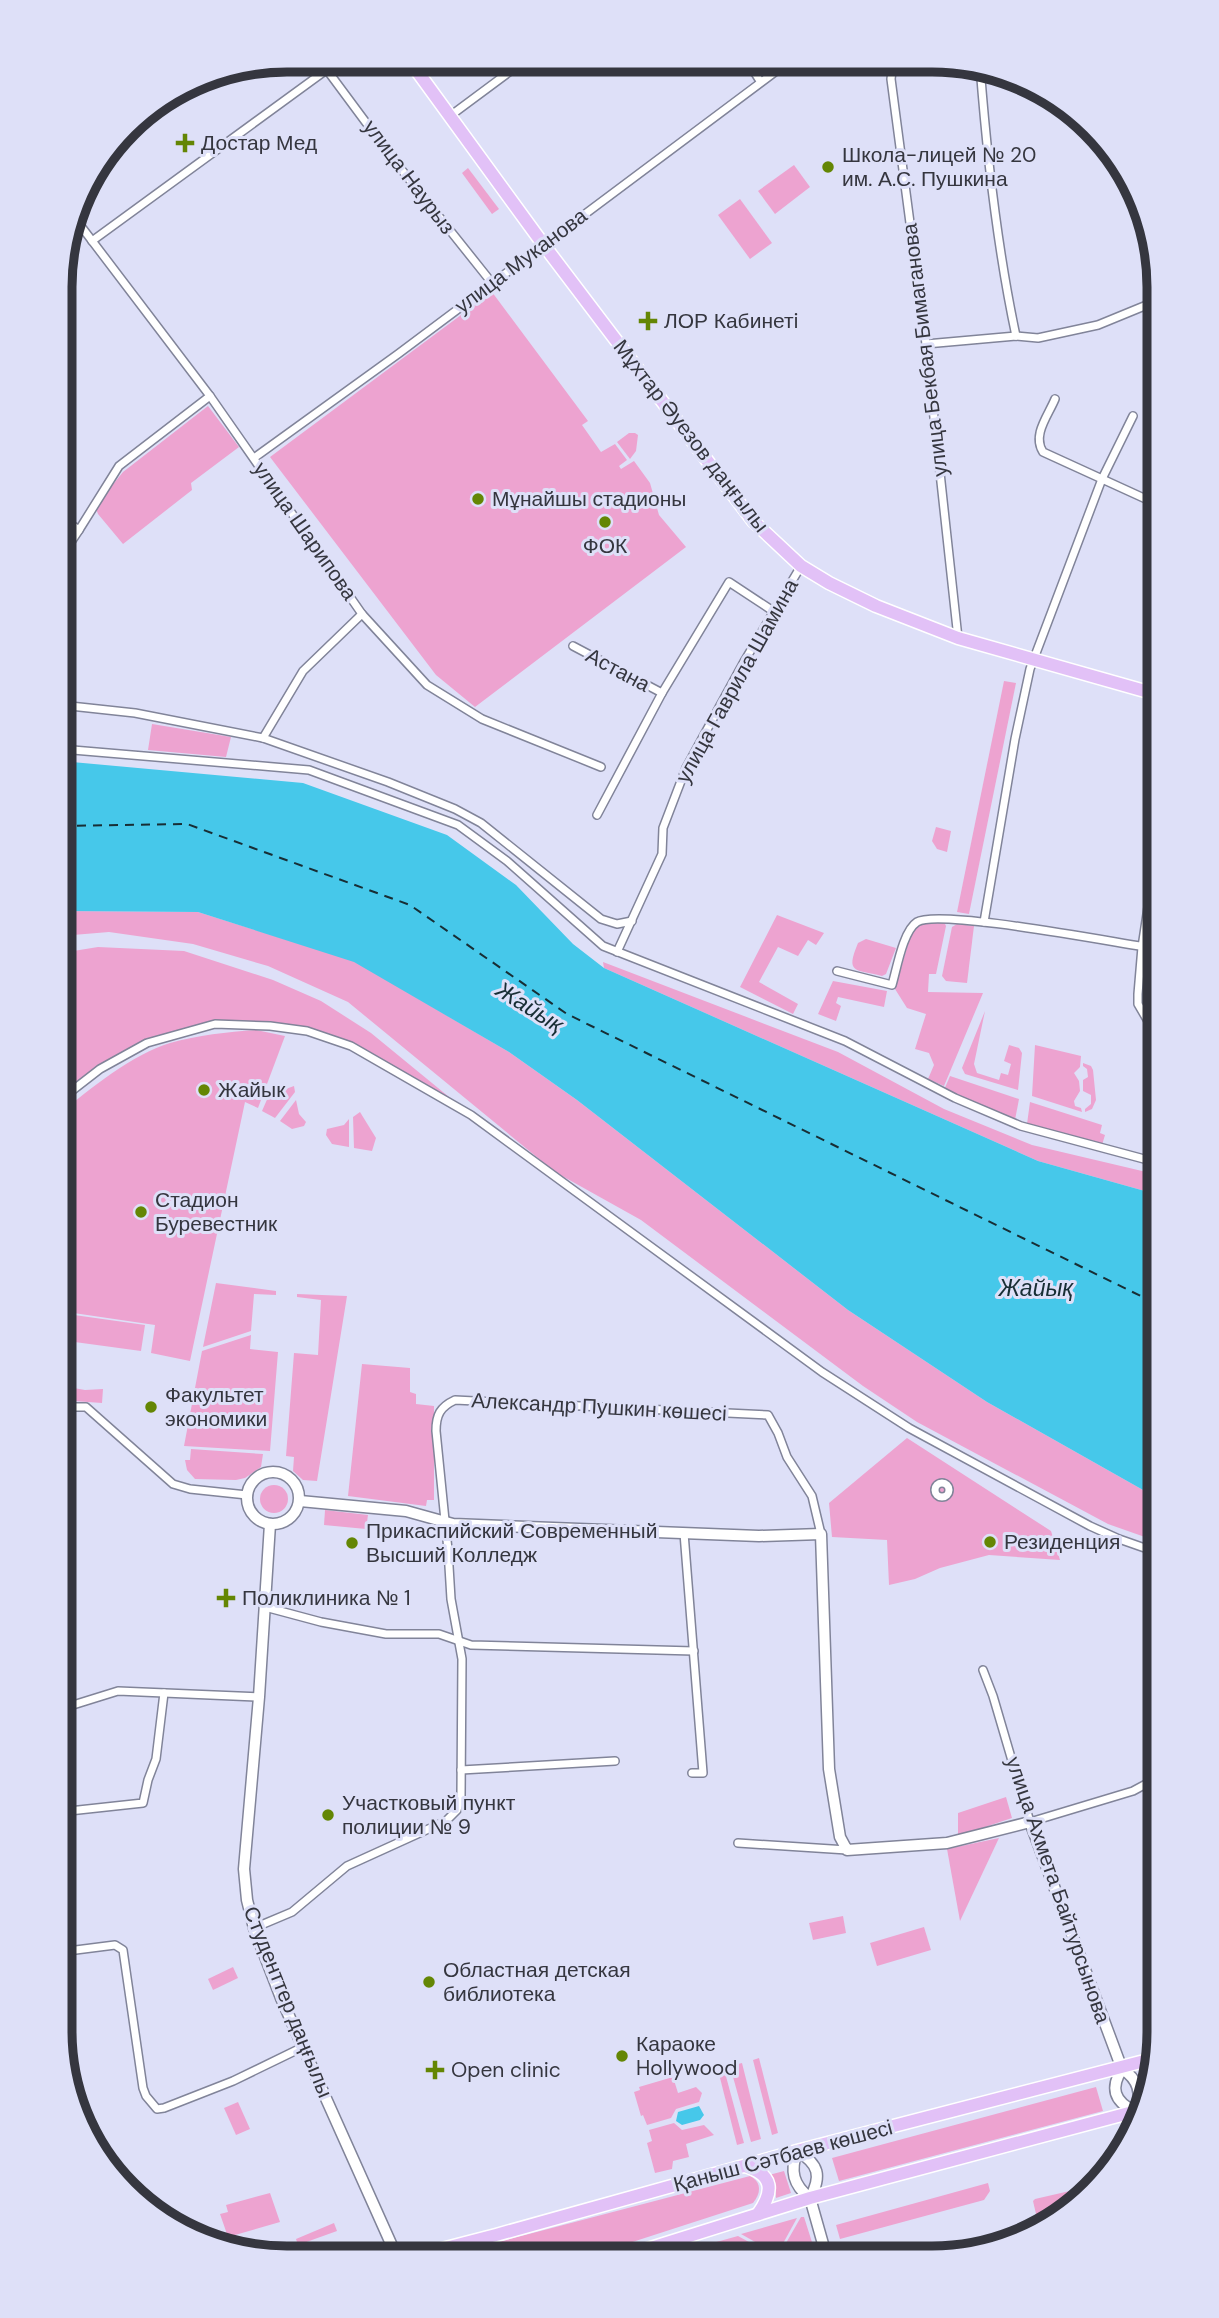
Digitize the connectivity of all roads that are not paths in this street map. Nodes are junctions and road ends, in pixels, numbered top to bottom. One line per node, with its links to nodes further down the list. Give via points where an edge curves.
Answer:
1 (324, 72): 12 (street)
2 (328, 72): 14 (street, улица Наурыз)
3 (418, 72): 10 (main road, Мұхтар Әуезов даңғылы)
4 (509, 72): 10 (street)
5 (754, 72): 9 (street)
6 (774, 72): 9 (street, улица Муканова)
7 (892, 72): 17 (street, улица Бекбая Бимаганова)
8 (981, 78): 16 (street, via 1002,272)
9 (760, 81): 13 (street, улица Муканова)
10 (450, 116): 13 (main road, Мұхтар Әуезов даңғылы)
11 (81, 225): 12 (street, улица Шарипова)
12 (92, 241): 18 (street, улица Шарипова)
13 (544, 244): 14 (street, улица Муканова); 27 (main road, Мұхтар Әуезов даңғылы, via 753,521)
14 (492, 283): 21 (street, улица Муканова)
15 (1147, 305): 16 (street, via 1098,325 1038,338)
16 (1016, 336): 17 (street)
17 (926, 344): 30 (street, улица Бекбая Бимаганова)
18 (210, 397): 21 (street, улица Шарипова); 25 (street, via 119,466)
19 (1055, 399): 22 (street, via 1038,444 1043,452)
20 (1133, 416): 22 (street)
21 (254, 458): 29 (street, улица Шарипова)
22 (1102, 479): 23 (street); 32 (street)
23 (1147, 500)
24 (72, 525): 25 (street)
25 (79, 530): 26 (street)
26 (72, 540)
27 (801, 566): 28 (street, улица Гаврила Шамина); 30 (main road, Мұхтар Әуезов даңғылы, via 876,606)
28 (773, 611): 34 (street, via 729,582); 41 (street, улица Гаврила Шамина, via 686,768 663,828 662,854)
29 (362, 614): 36 (street, via 303,671); 38 (street, улица Шарипова, via 427,685 482,719)
30 (958, 638): 32 (main road, Мұхтар Әуезов даңғылы)
31 (573, 646): 34 (street, Астана)
32 (1034, 659): 33 (main road, Мұхтар Әуезов даңғылы); 42 (street, via 1015,739)
33 (1147, 692)
34 (662, 693): 39 (street)
35 (72, 706): 36 (street, via 135,713)
36 (263, 738): 41 (street, via 469,816 601,919 617,924)
37 (72, 750): 45 (street, via 309,770 458,825 507,861 603,946)
38 (601, 767)
39 (597, 815)
40 (1147, 914): 43 (street)
41 (632, 921): 45 (street, улица Гаврила Шамина)
42 (984, 922): 43 (street); 46 (street, via 918,920 908,929 892,985)
43 (1142, 947): 44 (street); 47 (street, via 1138,1004)
44 (1147, 948)
45 (617, 952): 49 (street, via 845,1041 1021,1126)
46 (837, 971)
47 (1147, 1019)
48 (72, 1091): 57 (street, via 100,1069 147,1043 215,1024 307,1031 351,1046 471,1115 822,1372 909,1428 1090,1526)
49 (1147, 1160)
50 (72, 1406): 51 (street, via 86,1407 173,1484)
51 (247, 1495): 52 (street, via 254,1479 279,1472 294,1482); 54 (street, via 253,1514)
52 (300, 1501): 53 (street, via 406,1511); 54 (street, via 287,1520)
53 (445, 1521): 55 (street); 56 (street, Александр Пушкин көшесі, via 436,1419 441,1409 455,1400 768,1415 812,1496); 59 (street, via 451,1599)
54 (270, 1524): 58 (street, Студенттер даңғылы)
55 (684, 1533): 56 (street); 60 (street)
56 (821, 1534): 72 (street, via 829,1769 840,1837)
57 (1147, 1549)
58 (265, 1607): 59 (street, via 359,1630 439,1634); 63 (street, Студенттер даңғылы)
59 (460, 1642): 60 (street); 66 (street)
60 (694, 1651): 67 (street, via 703,1773)
61 (983, 1670): 70 (street, улица Ахмета Байтурсынова)
62 (164, 1693): 63 (street); 64 (street, via 118,1691); 69 (street, via 156,1759 143,1803)
63 (259, 1697): 73 (street, Студенттер даңғылы, via 244,1869)
64 (72, 1705)
65 (615, 1761): 66 (street)
66 (461, 1770): 73 (street, via 457,1810 446,1822 346,1866 292,1912)
67 (692, 1773)
68 (1147, 1783): 70 (street)
69 (72, 1811)
70 (1030, 1822): 72 (street, via 947,1843); 77 (street, улица Ахмета Байтурсынова)
71 (738, 1843): 72 (street)
72 (847, 1850)
73 (254, 1928): 75 (street, Студенттер даңғылы)
74 (72, 1950): 75 (street, via 115,1945 123,1950 143,2088 157,2109 225,2084)
75 (303, 2047): 85 (street, Студенттер даңғылы)
76 (1145, 2062): 77 (main road, Қаныш Сәтбаев көшесі)
77 (1122, 2069): 78 (street, via 1132,2075); 79 (street, via 1115,2080 1116,2094 1122,2105); 81 (main road, Қаныш Сәтбаев көшесі)
78 (1138, 2091)
79 (1133, 2108)
80 (1131, 2112): 83 (main road)
81 (797, 2151): 82 (main road, Қаныш Сәтбаев көшесі); 83 (street, via 794,2178); 83 (street, via 810,2159 817,2171 817,2186)
82 (745, 2166): 84 (main road, via 759,2170 766,2180 768,2200); 86 (main road, Қаныш Сәтбаев көшесі)
83 (810, 2198): 84 (main road); 88 (street)
84 (758, 2214): 87 (main road)
85 (392, 2246)
86 (454, 2246)
87 (657, 2246)
88 (824, 2246)

